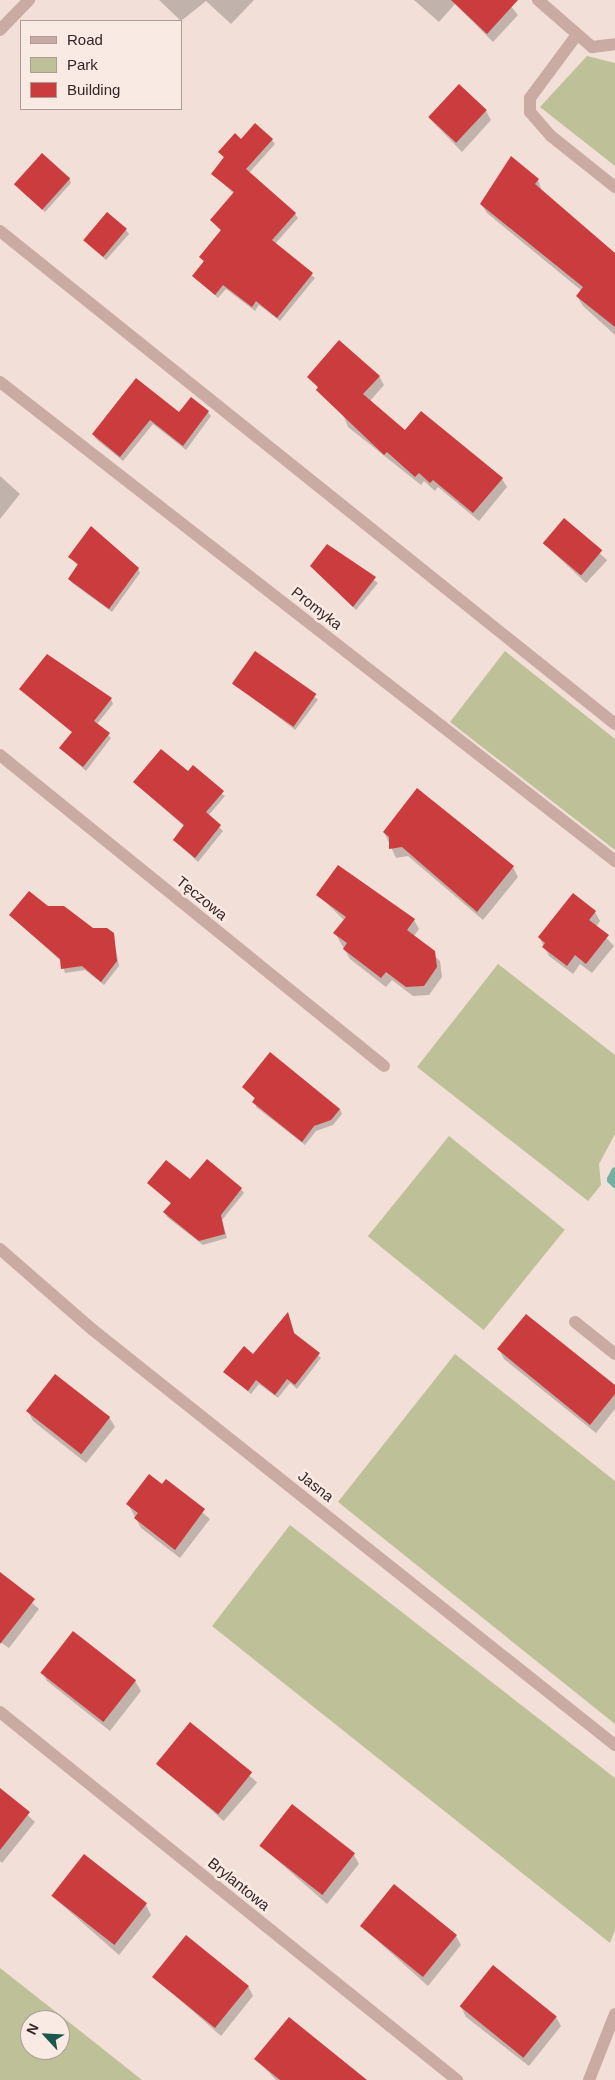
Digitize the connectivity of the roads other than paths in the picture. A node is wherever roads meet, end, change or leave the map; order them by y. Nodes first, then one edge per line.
1 (29, 0) edge
2 (538, 0) edge
3 (0, 30) edge
4 (576, 36) junction
5 (615, 44) edge
6 (615, 186) edge
7 (0, 231) edge
8 (0, 382) edge
9 (615, 724) edge
10 (0, 755) edge
11 (615, 861) edge
12 (384, 1066) dead end
13 (0, 1249) edge
14 (575, 1322) dead end
15 (615, 1354) edge
16 (0, 1712) edge
17 (615, 1745) edge
18 (615, 2014) edge
19 (457, 2080) edge
20 (589, 2080) edge

1 - 3 street
2 - 4 street
4 - 5 street
4 - 6 street
7 - 9 street
8 - 11 street, Promyka
10 - 12 street, Tęczowa
13 - 17 street, Jasna
14 - 15 street
16 - 19 street, Brylantowa
18 - 20 street

